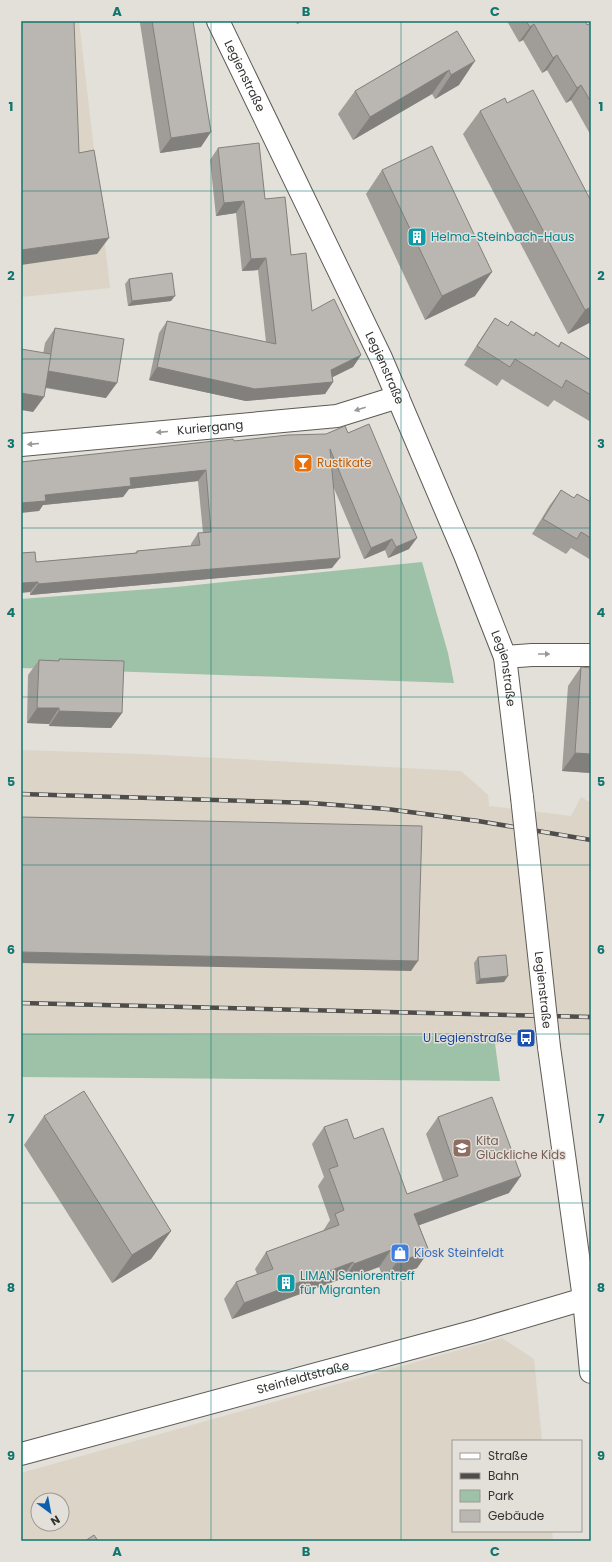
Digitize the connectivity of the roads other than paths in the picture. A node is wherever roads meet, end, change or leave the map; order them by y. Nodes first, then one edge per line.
1 (218, 21) edge
2 (398, 397) junction
3 (21, 445) edge
4 (591, 655) edge
5 (505, 657) junction
6 (584, 1299) junction
7 (591, 1372) edge
8 (21, 1454) edge

1 - 2 street, Legienstraße
2 -> 3 street, Kuriergang
2 - 5 street, Legienstraße
5 -> 4 street
5 - 6 street, Legienstraße, bridge
6 - 7 street, Legienstraße
6 - 8 street, Steinfeldtstraße

